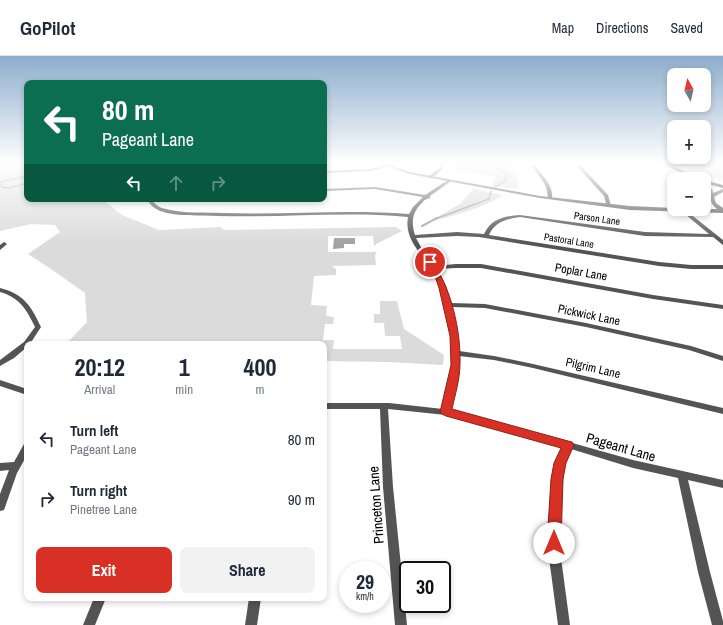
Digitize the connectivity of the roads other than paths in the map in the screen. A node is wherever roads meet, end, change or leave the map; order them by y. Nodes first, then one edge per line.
1 (390, 191) edge
2 (436, 191) edge
3 (508, 191) edge
4 (550, 191) edge
5 (601, 191) edge
6 (721, 191) edge
7 (712, 196) joint
8 (428, 197) junction
9 (550, 198) junction
10 (152, 202) edge
11 (610, 206) junction
12 (667, 210) edge
13 (711, 211) edge
14 (723, 211) edge
15 (411, 216) junction
16 (689, 216) edge
17 (486, 236) junction
18 (714, 236) junction
19 (412, 237) junction
20 (723, 243) edge
21 (723, 267) edge
22 (434, 268) junction
23 (0, 290) edge
24 (448, 305) junction
25 (723, 307) edge
26 (29, 341) edge
27 (24, 345) edge
28 (456, 353) junction
29 (723, 359) edge
30 (0, 364) edge
31 (0, 383) edge
32 (24, 391) edge
33 (327, 406) edge
34 (384, 406) junction
35 (723, 411) edge
36 (446, 412) junction
37 (568, 445) junction
38 (24, 452) edge
39 (17, 465) junction
40 (0, 467) edge
41 (682, 476) junction
42 (723, 484) edge
43 (0, 507) edge
44 (99, 601) edge
45 (255, 601) edge
46 (88, 625) edge
47 (251, 625) edge
48 (401, 625) edge
49 (564, 625) edge
50 (718, 625) edge

1 - 8 street
2 - 8 street
3 - 9 street
4 - 9 street
5 - 11 street
6 - 7 street
7 - 14 street
8 - 15 street
9 - 11 street
10 - 15 street
11 - 12 street
13 - 14 street
15 - 19 street
16 - 18 street
17 - 18 street, Parson Lane
17 - 19 street, Pastoral Lane
17 - 21 street, Pastoral Lane
18 - 20 street
19 - 22 street
22 - 24 street
22 - 25 street, Poplar Lane
23 - 26 street
24 - 28 street
24 - 29 street, Pickwick Lane
27 - 30 street
28 - 35 street, Pilgrim Lane
28 - 36 street
31 - 32 street
33 - 34 street, Pageant Lane
34 - 36 street, Pageant Lane
34 - 48 street, Princeton Lane
36 - 37 street, Pageant Lane
37 - 41 street, Pageant Lane
37 - 49 street
38 - 39 street
39 - 40 street
39 - 43 street
41 - 42 street, Pageant Lane
41 - 50 street
44 - 46 street
45 - 47 street

